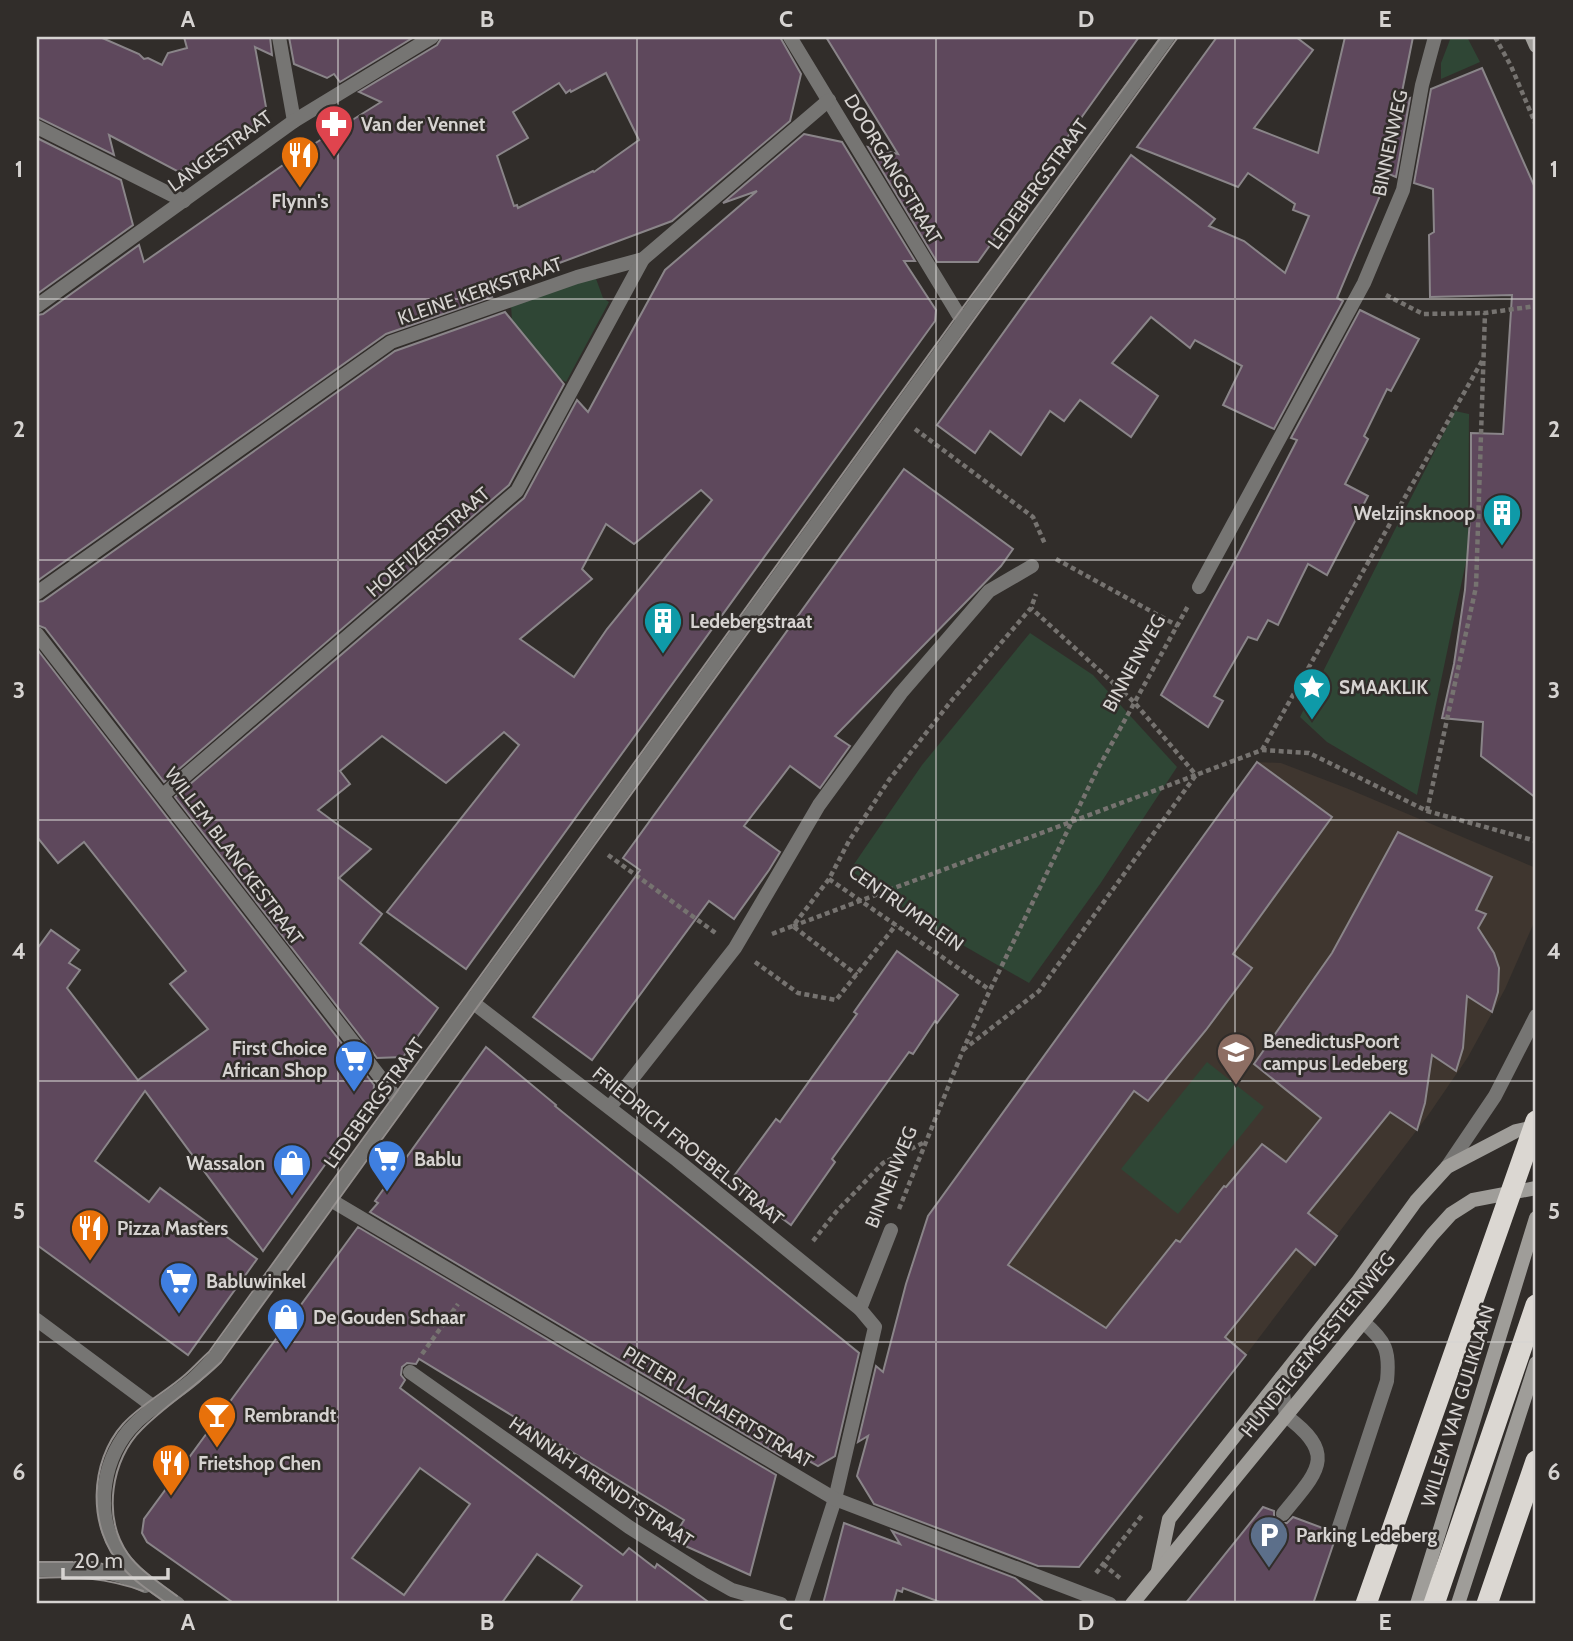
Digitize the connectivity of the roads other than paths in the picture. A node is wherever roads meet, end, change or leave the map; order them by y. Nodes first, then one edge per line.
1 (279, 37) edge
2 (432, 37) edge
3 (790, 37) edge
4 (1168, 37) edge
5 (1434, 37) edge
6 (1532, 37) edge
7 (1536, 46) edge
8 (829, 100) junction
9 (294, 121) junction
10 (37, 127) edge
11 (184, 201) junction
12 (643, 259) junction
13 (37, 306) edge
14 (964, 319) junction
15 (1032, 566) dead end
16 (1199, 587) road end
17 (37, 593) edge
18 (37, 634) edge
19 (163, 795) junction
20 (471, 1001) junction
21 (1536, 1016) edge
22 (401, 1100) junction
23 (610, 1107) junction
24 (1536, 1121) edge
25 (1536, 1127) edge
26 (1447, 1167) junction
27 (1536, 1188) edge
28 (329, 1199) junction
29 (1536, 1219) edge
30 (891, 1230) road end
31 (1536, 1305) edge
32 (860, 1309) junction
33 (37, 1320) edge
34 (1363, 1322) junction
35 (1536, 1363) edge
36 (410, 1372) road end
37 (1281, 1378) junction
38 (154, 1407) junction
39 (1286, 1416) junction
40 (1536, 1461) edge
41 (835, 1499) junction
42 (1283, 1514) dead end
43 (1337, 1533) dead end
44 (37, 1570) edge
45 (1158, 1571) junction
46 (176, 1603) edge
47 (781, 1604) edge
48 (801, 1604) edge
49 (1110, 1604) edge
50 (1132, 1604) edge
51 (1366, 1604) edge
52 (1417, 1604) edge
53 (1434, 1604) edge
54 (1458, 1604) edge
55 (1487, 1604) edge

1 - 9 street
2 - 9 street, LANGESTRAAT
3 - 8 street, DOORGANGSTRAAT
4 - 14 street, LEDEBERGSTRAAT
5 - 16 street, BINNENWEG
6 - 7 main road
8 - 12 street, KLEINE KERKSTRAAT
8 - 14 street, DOORGANGSTRAAT
9 - 11 street, LANGESTRAAT
10 - 11 street
11 - 13 street, LANGESTRAAT
12 - 17 street, KLEINE KERKSTRAAT
12 - 19 street, HOEFIJZERSTRAAT
14 - 20 street, LEDEBERGSTRAAT
15 - 23 street
18 - 19 street, WILLEM BLANCKESTRAAT
19 - 22 street, WILLEM BLANCKESTRAAT
20 - 22 street, LEDEBERGSTRAAT
20 - 23 street, FRIEDRICH FROEBELSTRAAT
21 - 26 street, HUNDELGEMSESTEENWEG
22 - 28 street, LEDEBERGSTRAAT
23 - 32 street, FRIEDRICH FROEBELSTRAAT
24 - 51 highway, bridge
25 - 26 main road, HUNDELGEMSESTEENWEG
26 - 37 main road, HUNDELGEMSESTEENWEG
27 - 34 main road, HUNDELGEMSESTEENWEG
28 - 38 street, LEDEBERGSTRAAT
28 - 41 street, PIETER LACHAERTSTRAAT
29 - 52 main road, WILLEM VAN GULIKLAAN
30 - 32 street, BINNENWEG
31 - 53 highway
32 - 41 street, FRIEDRICH FROEBELSTRAAT
33 - 38 street
34 - 39 main road, HUNDELGEMSESTEENWEG
34 - 43 street
35 - 54 main road
36 - 47 street, HANNAH ARENDTSTRAAT
37 - 39 street
37 - 45 main road, HUNDELGEMSESTEENWEG
38 - 46 street, LEDEBERGSTRAAT
39 - 42 street
39 - 45 main road, HUNDELGEMSESTEENWEG
40 - 55 highway
41 - 48 street
41 - 49 street, PIETER LACHAERTSTRAAT
44 - 46 street
45 - 50 main road, HUNDELGEMSESTEENWEG

